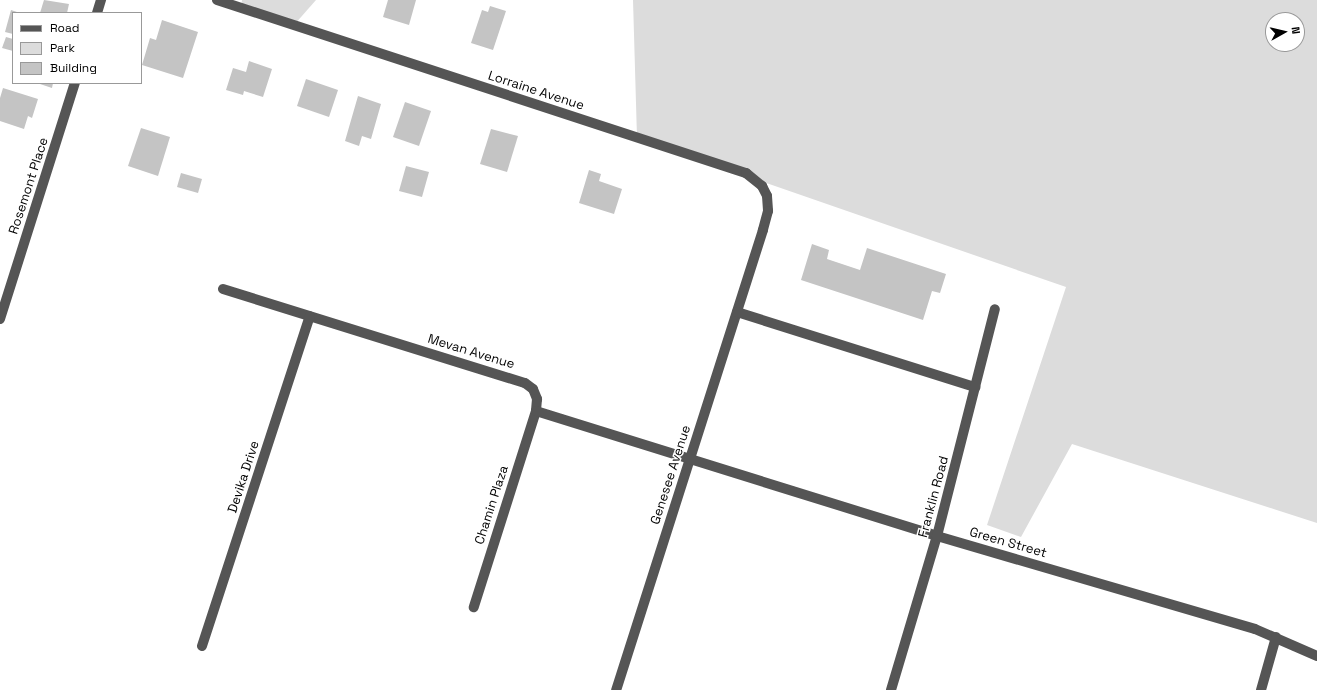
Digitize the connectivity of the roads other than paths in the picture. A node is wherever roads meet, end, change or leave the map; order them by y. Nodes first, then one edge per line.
1 (101, 0) edge
2 (217, 0) edge
3 (97, 12) edge
4 (75, 84) edge
5 (751, 268) joint
6 (223, 289) dead end
7 (995, 309) dead end
8 (737, 312) junction
9 (310, 316) junction
10 (0, 319) edge
11 (975, 387) junction
12 (536, 411) junction
13 (690, 459) junction
14 (937, 536) junction
15 (474, 607) dead end
16 (1276, 637) junction
17 (202, 646) dead end
18 (1317, 656) edge
19 (616, 690) edge
20 (891, 690) edge
21 (1260, 690) edge

1 - 3 street
2 - 5 street, Lorraine Avenue
4 - 10 street, Rosemont Place
5 - 8 street, Genesee Avenue
6 - 9 street, Mevan Avenue
7 - 11 street, Franklin Road
8 - 11 street
8 - 13 street, Genesee Avenue
9 - 12 street, Mevan Avenue
9 - 17 street, Devika Drive
11 - 14 street, Franklin Road
12 - 13 street
12 - 15 street, Chamin Plaza
13 - 14 street, Green Street
13 - 19 street, Genesee Avenue
14 - 16 street, Green Street
14 - 20 street, Franklin Road
16 - 18 street, Green Street
16 - 21 street

